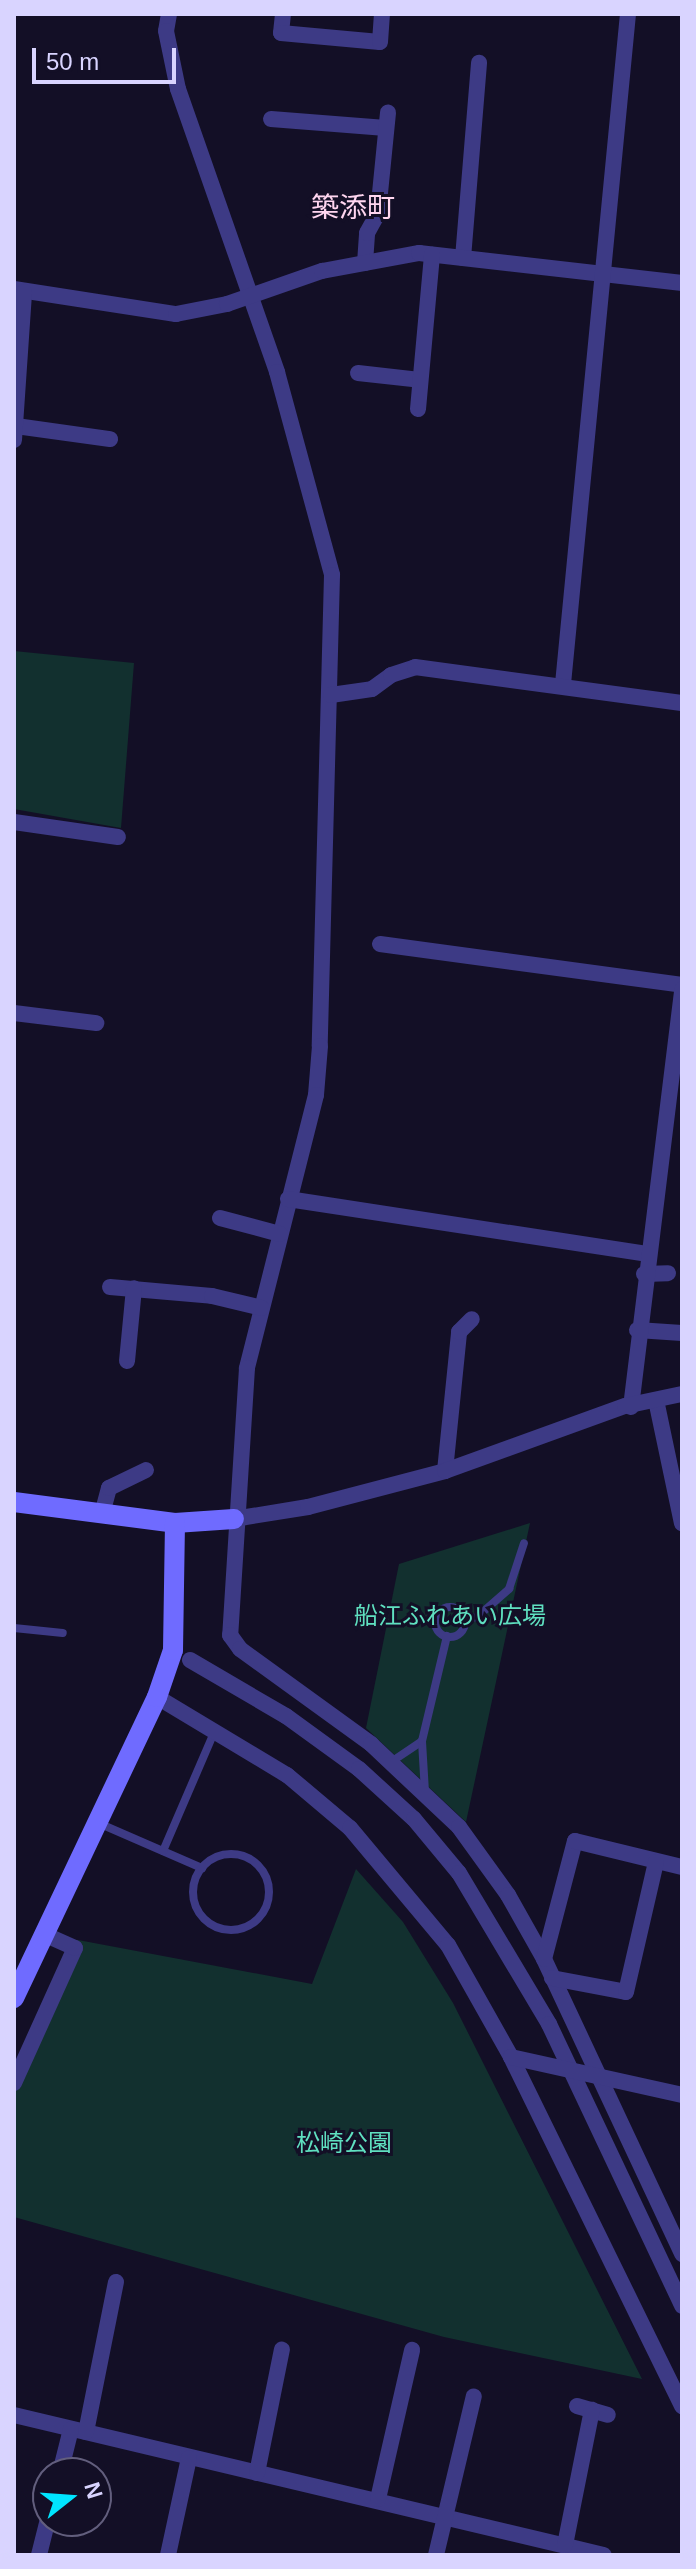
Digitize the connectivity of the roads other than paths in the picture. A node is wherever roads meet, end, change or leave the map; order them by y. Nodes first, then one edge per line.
1 (169, 14) edge
2 (283, 14) edge
3 (382, 14) edge
4 (628, 14) edge
5 (479, 63) dead end
6 (271, 119) dead end
7 (432, 255) junction
8 (463, 258) junction
9 (365, 263) junction
10 (604, 276) junction
11 (682, 283) edge
12 (19, 290) edge
13 (249, 296) junction
14 (358, 373) dead end
15 (420, 380) junction
16 (418, 409) dead end
17 (15, 433) edge
18 (110, 439) dead end
19 (563, 684) junction
20 (331, 695) junction
21 (682, 703) edge
22 (14, 822) edge
23 (118, 837) dead end
24 (380, 944) dead end
25 (682, 987) edge
26 (14, 1013) edge
27 (96, 1023) dead end
28 (288, 1199) junction
29 (220, 1218) dead end
30 (280, 1234) junction
31 (647, 1254) junction
32 (668, 1273) dead end
33 (644, 1274) junction
34 (110, 1287) dead end
35 (134, 1288) junction
36 (262, 1308) junction
37 (472, 1319) dead end
38 (637, 1330) junction
39 (682, 1333) edge
40 (127, 1361) dead end
41 (682, 1394) edge
42 (656, 1400) junction
43 (631, 1407) junction
44 (146, 1470) dead end
45 (445, 1471) junction
46 (14, 1502) edge
47 (102, 1514) junction
48 (234, 1519) junction
49 (175, 1523) junction
50 (682, 1523) edge
51 (524, 1543) dead end
52 (465, 1619) junction
53 (14, 1628) edge
54 (63, 1633) dead end
55 (447, 1636) junction
56 (190, 1660) dead end
57 (157, 1697) junction
58 (215, 1729) junction
59 (422, 1741) junction
60 (391, 1762) junction
61 (425, 1793) junction
62 (96, 1822) junction
63 (163, 1851) junction
64 (656, 1862) junction
65 (682, 1867) edge
66 (202, 1868) junction
67 (43, 1934) junction
68 (544, 1959) junction
69 (552, 1978) junction
70 (14, 1998) edge
71 (511, 2057) junction
72 (569, 2069) junction
73 (601, 2076) junction
74 (14, 2083) edge
75 (682, 2095) edge
76 (682, 2254) edge
77 (116, 2282) dead end
78 (682, 2306) edge
79 (282, 2349) dead end
80 (412, 2350) dead end
81 (474, 2396) dead end
82 (682, 2406) edge
83 (592, 2410) dead end
84 (14, 2415) edge
85 (78, 2430) junction
86 (67, 2457) edge
87 (189, 2458) junction
88 (257, 2473) junction
89 (378, 2499) junction
90 (446, 2515) junction
91 (565, 2545) junction
92 (543, 2548) edge
93 (168, 2555) edge
94 (436, 2555) edge
95 (604, 2555) edge

1 - 13 street
2 - 3 street
4 - 10 street
5 - 8 street
6 - 9 street
7 - 8 street
7 - 9 street
7 - 15 street
8 - 10 street
9 - 13 street
10 - 11 street
10 - 19 street
12 - 13 street
12 - 17 street
13 - 20 street
14 - 15 street
15 - 16 street
17 - 18 street
19 - 20 street
19 - 21 street
20 - 28 street
22 - 23 street
24 - 25 street
25 - 31 street
26 - 27 street
28 - 30 street
28 - 31 street
29 - 30 street
30 - 36 street
31 - 33 street
32 - 33 street
33 - 38 street
34 - 35 street
35 - 36 street
35 - 40 street
36 - 48 street
37 - 45 street
38 - 39 street
38 - 43 street
41 - 42 street
42 - 43 street
42 - 50 street
43 - 45 street
44 - 47 street
45 - 48 street
46 - 47 street
47 - 49 street
48 - 49 street
48 - 60 street
49 - 57 street
51 - 52 lane
52 - 55 lane
52 - 55 lane
53 - 54 lane
55 - 59 lane
56 - 72 street
57 - 58 street
57 - 62 street
58 - 63 lane
58 - 71 street
59 - 60 lane
59 - 61 lane
60 - 61 street
61 - 68 street
62 - 63 lane
62 - 67 street
63 - 66 lane
64 - 65 street
64 - 68 street
64 - 69 street
66 - 66 lane
67 - 70 street
67 - 74 street
68 - 69 street
69 - 73 street
71 - 72 street
71 - 82 street
72 - 73 street
72 - 78 street
73 - 75 street
73 - 76 street
77 - 85 street
79 - 88 street
80 - 89 street
81 - 90 street
83 - 91 street
84 - 85 street
85 - 86 street
85 - 87 street
87 - 88 street
87 - 93 street
88 - 89 street
89 - 90 street
90 - 92 street
90 - 94 street
91 - 92 street
91 - 95 street

